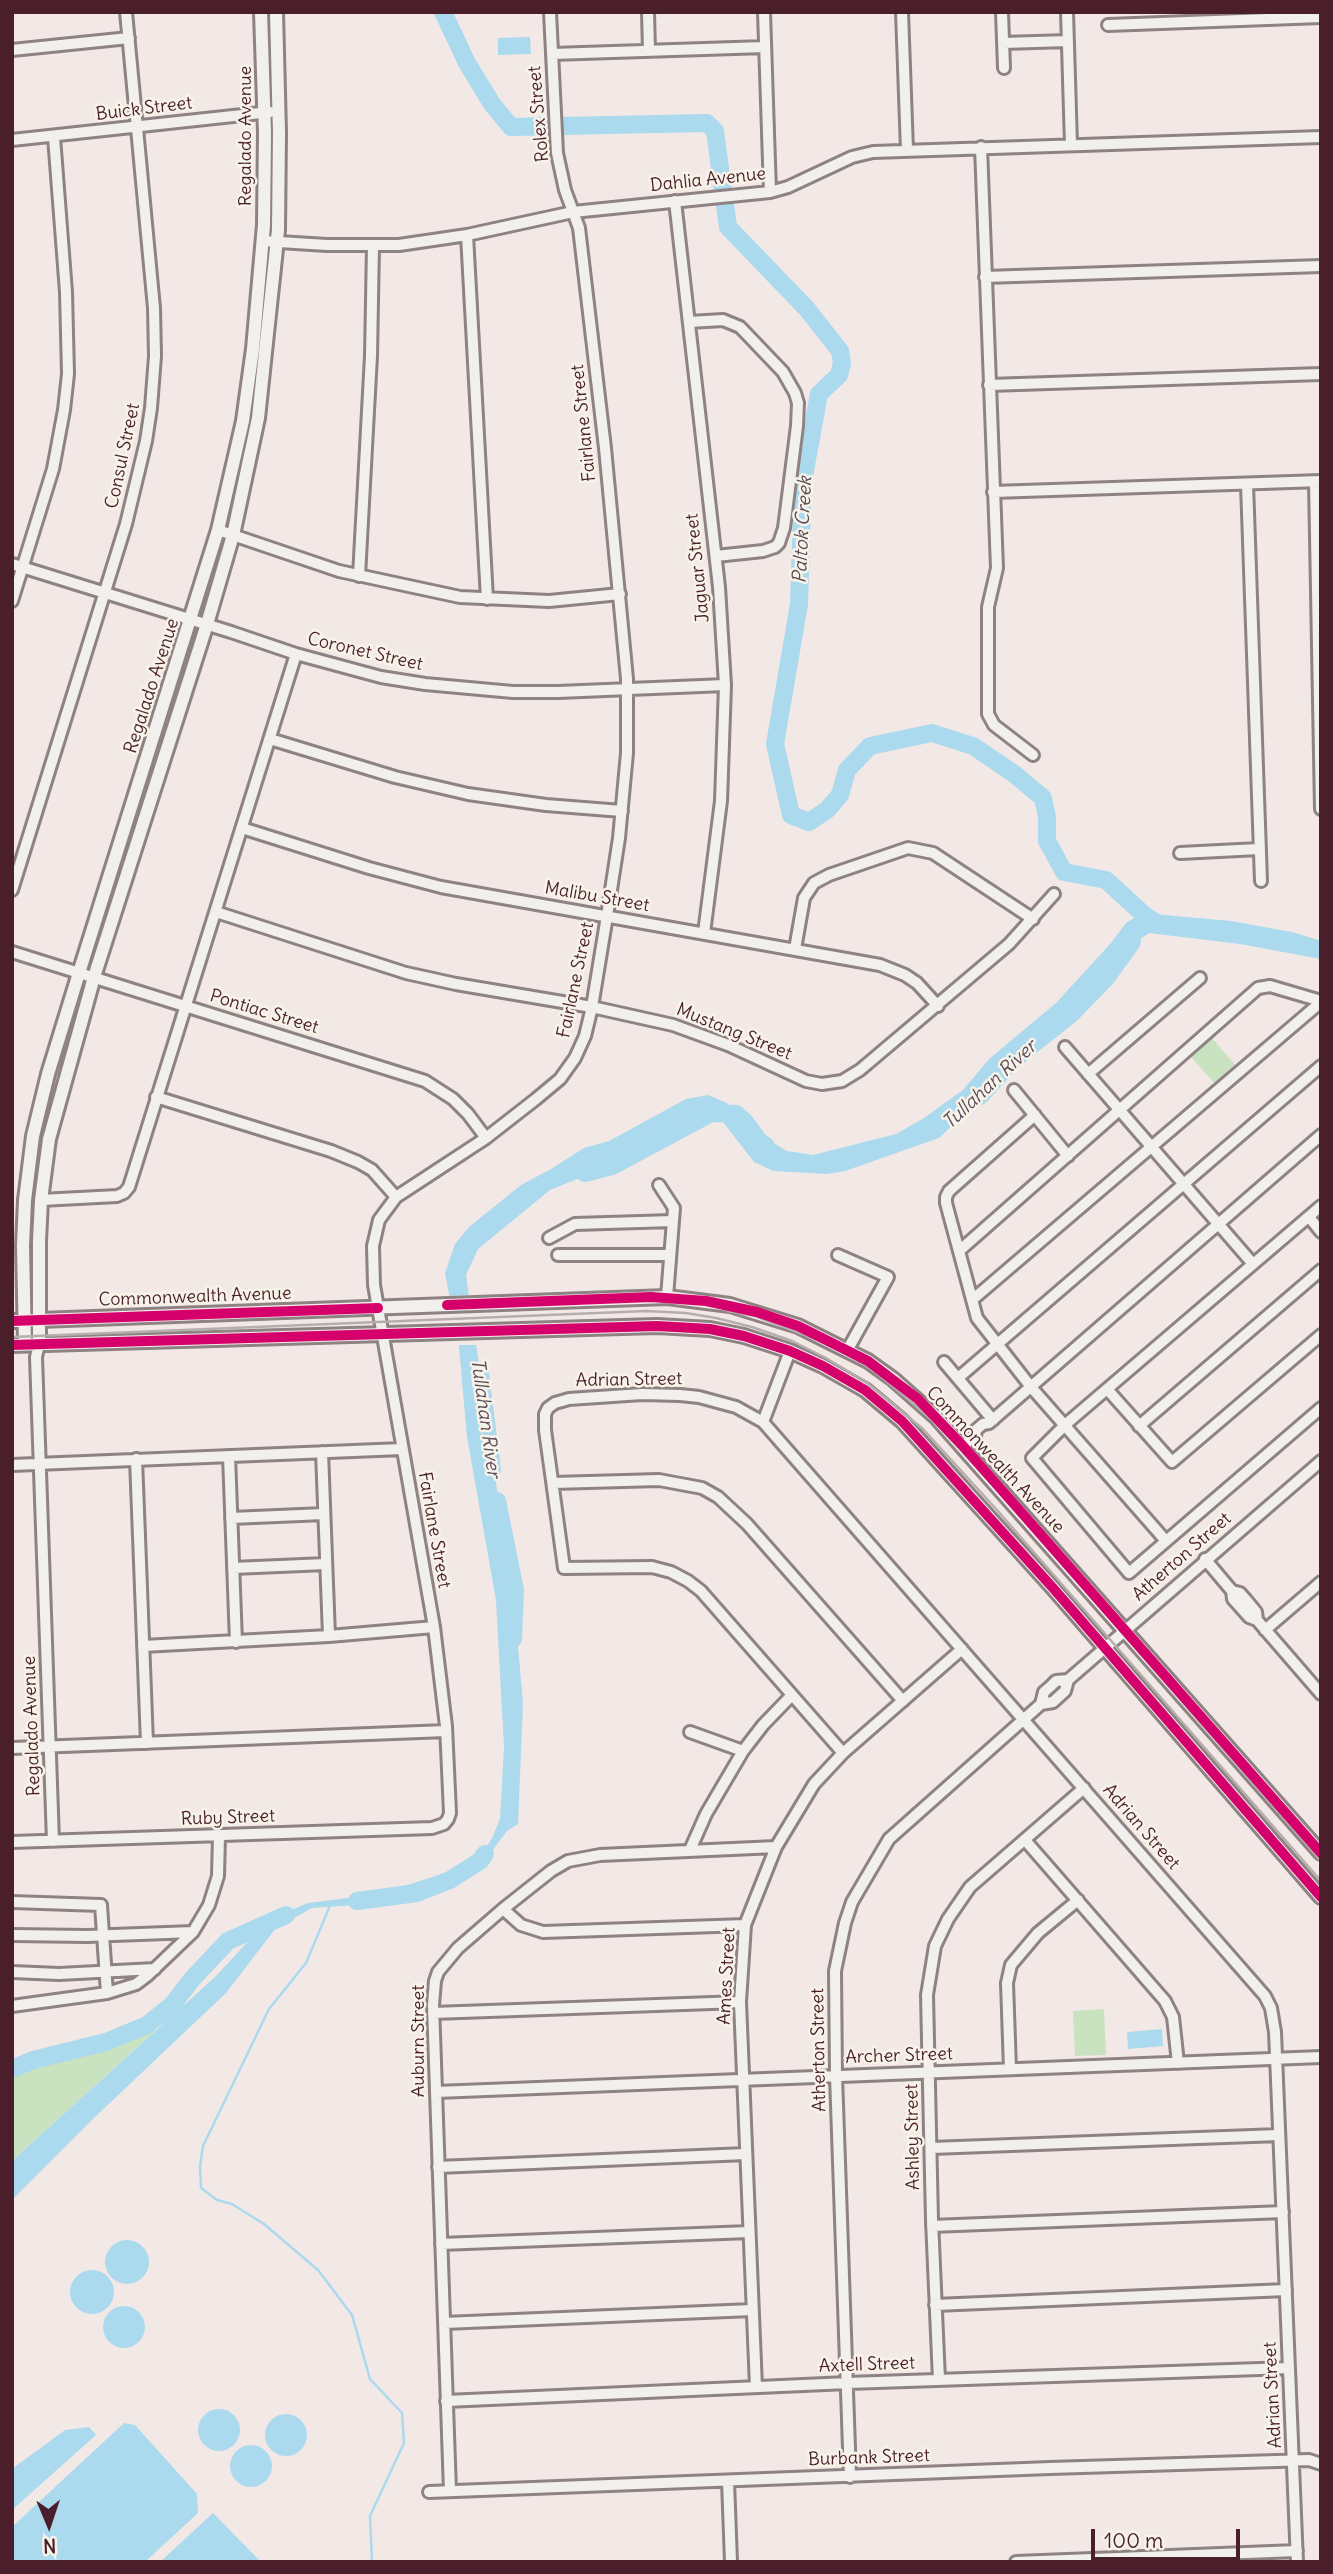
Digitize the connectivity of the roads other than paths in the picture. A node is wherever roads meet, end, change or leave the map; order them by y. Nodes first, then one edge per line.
1 (126, 12) edge
2 (261, 12) edge
3 (276, 12) edge
4 (550, 12) edge
5 (648, 12) edge
6 (764, 12) edge
7 (902, 12) edge
8 (1002, 12) edge
9 (1067, 12) edge
10 (1212, 17) edge
11 (1321, 17) edge
12 (1108, 25) dead end
13 (129, 38) junction
14 (1068, 41) junction
15 (1003, 43) junction
16 (765, 47) junction
17 (12, 50) edge
18 (649, 51) junction
19 (552, 54) junction
20 (1003, 68) dead end
21 (279, 112) junction
22 (265, 113) junction
23 (137, 128) junction
24 (54, 136) junction
25 (1321, 137) edge
26 (12, 140) edge
27 (1071, 145) junction
28 (981, 147) junction
29 (906, 150) junction
30 (770, 191) junction
31 (676, 201) junction
32 (573, 212) junction
33 (467, 234) junction
34 (263, 241) junction
35 (278, 242) junction
36 (373, 246) junction
37 (1321, 265) edge
38 (985, 276) junction
39 (689, 322) junction
40 (1321, 374) edge
41 (989, 385) junction
42 (1318, 482) edge
43 (1247, 484) junction
44 (993, 492) junction
45 (218, 530) junction
46 (233, 535) junction
47 (716, 556) junction
48 (18, 565) edge
49 (359, 576) junction
50 (104, 592) junction
51 (620, 594) junction
52 (487, 599) junction
53 (12, 601) edge
54 (191, 619) junction
55 (207, 624) junction
56 (296, 654) junction
57 (724, 685) junction
58 (627, 691) junction
59 (270, 739) junction
60 (1033, 755) dead end
61 (1321, 809) edge
62 (622, 811) junction
63 (242, 828) junction
64 (1259, 849) junction
65 (1180, 853) dead end
66 (1261, 881) dead end
67 (12, 890) edge
68 (1054, 894) dead end
69 (216, 912) junction
70 (607, 916) junction
71 (1033, 919) junction
72 (704, 933) junction
73 (795, 949) junction
74 (12, 952) edge
75 (79, 973) junction
76 (94, 977) junction
77 (1200, 978) dead end
78 (1321, 1001) edge
79 (185, 1006) junction
80 (938, 1006) junction
81 (592, 1007) junction
82 (1065, 1047) dead end
83 (1321, 1066) edge
84 (1088, 1074) junction
85 (1014, 1090) dead end
86 (156, 1097) junction
87 (1119, 1111) junction
88 (1035, 1115) junction
89 (1321, 1135) edge
90 (486, 1138) junction
91 (1151, 1147) junction
92 (1068, 1156) junction
93 (1183, 1184) junction
94 (659, 1185) dead end
95 (396, 1197) junction
96 (41, 1200) junction
97 (19, 1201) edge
98 (1321, 1206) edge
99 (1309, 1217) junction
100 (673, 1221) junction
101 (1217, 1224) junction
102 (1321, 1232) edge
103 (549, 1238) dead end
104 (959, 1251) junction
105 (558, 1255) dead end
106 (670, 1255) junction
107 (838, 1255) dead end
108 (1253, 1264) junction
109 (1321, 1269) edge
110 (667, 1297) junction
111 (972, 1300) junction
112 (378, 1308) junction
113 (38, 1320) junction
114 (18, 1321) edge
115 (383, 1332) junction
116 (1321, 1335) edge
117 (997, 1345) junction
118 (28, 1348) edge
119 (848, 1349) junction
120 (790, 1351) junction
121 (944, 1362) dead end
122 (958, 1378) junction
123 (1031, 1387) junction
124 (1107, 1389) junction
125 (1321, 1408) edge
126 (991, 1422) junction
127 (763, 1423) junction
128 (1066, 1424) junction
129 (1139, 1426) junction
130 (963, 1446) junction
131 (402, 1449) junction
132 (322, 1452) junction
133 (229, 1455) junction
134 (136, 1459) junction
135 (1321, 1461) edge
136 (40, 1463) junction
137 (12, 1465) edge
138 (553, 1483) junction
139 (324, 1514) junction
140 (231, 1518) junction
141 (1166, 1541) junction
142 (1205, 1559) junction
143 (326, 1564) junction
144 (233, 1568) junction
145 (1321, 1582) edge
146 (434, 1627) junction
147 (1125, 1630) junction
148 (1265, 1630) junction
149 (329, 1636) junction
150 (236, 1642) junction
151 (143, 1646) junction
152 (1105, 1647) junction
153 (962, 1649) junction
154 (1321, 1694) edge
155 (792, 1695) junction
156 (903, 1701) junction
157 (1023, 1719) junction
158 (446, 1731) junction
159 (690, 1732) dead end
160 (147, 1743) junction
161 (50, 1747) junction
162 (12, 1748) edge
163 (743, 1751) junction
164 (843, 1753) junction
165 (1084, 1788) junction
166 (444, 1824) joint
167 (219, 1836) junction
168 (1025, 1840) junction
169 (53, 1841) junction
170 (12, 1842) edge
171 (776, 1847) junction
172 (690, 1850) junction
173 (1321, 1853) edge
174 (1321, 1897) edge
175 (1078, 1900) junction
176 (12, 1902) edge
177 (503, 1909) junction
178 (745, 1925) junction
179 (193, 1932) junction
180 (12, 1935) edge
181 (103, 1935) junction
182 (155, 1969) junction
183 (12, 1972) edge
184 (105, 1972) junction
185 (107, 1993) junction
186 (740, 2002) junction
187 (12, 2006) edge
188 (433, 2013) junction
189 (1321, 2057) edge
190 (1276, 2059) junction
191 (1178, 2063) junction
192 (1010, 2069) junction
193 (929, 2073) junction
194 (836, 2076) junction
195 (743, 2080) junction
196 (436, 2092) junction
197 (1279, 2135) junction
198 (931, 2148) junction
199 (746, 2154) junction
200 (438, 2167) junction
201 (1283, 2212) junction
202 (932, 2226) junction
203 (749, 2232) junction
204 (441, 2244) junction
205 (1286, 2290) junction
206 (935, 2305) junction
207 (752, 2309) junction
208 (444, 2323) junction
209 (1289, 2368) junction
210 (939, 2380) junction
211 (848, 2383) junction
212 (756, 2387) junction
213 (446, 2401) junction
214 (1321, 2455) edge
215 (1309, 2460) junction
216 (1294, 2461) junction
217 (1321, 2464) edge
218 (850, 2477) junction
219 (728, 2481) junction
220 (450, 2491) junction
221 (429, 2492) dead end
222 (1297, 2556) edge
223 (730, 2562) edge
224 (1016, 2562) edge

1 - 13 street, Consul Street
2 - 22 main road, Regalado Avenue
3 - 21 main road, Regalado Avenue
4 - 19 street, Rolex Street
5 - 18 street
6 - 16 street
7 - 29 street
8 - 15 street
9 - 14 street
10 - 11 street
10 - 12 street
13 - 17 street
13 - 23 street, Consul Street
14 - 15 street
14 - 27 street
15 - 20 street
16 - 18 street
16 - 30 street
18 - 19 street
19 - 32 street, Rolex Street
21 - 22 street, Buick Street
21 - 35 main road, Regalado Avenue
22 - 23 street, Buick Street
22 - 34 main road, Regalado Avenue
23 - 24 street, Buick Street
23 - 50 street, Consul Street
24 - 26 street, Buick Street
24 - 48 street
25 - 27 street, Dahlia Avenue
27 - 28 street, Dahlia Avenue
28 - 29 street, Dahlia Avenue
28 - 38 street
29 - 30 street, Dahlia Avenue
30 - 31 street, Dahlia Avenue
31 - 32 street, Dahlia Avenue
31 - 39 street, Jaguar Street
32 - 33 street, Dahlia Avenue
32 - 51 street, Fairlane Street
33 - 36 street, Dahlia Avenue
33 - 52 street
34 - 35 street, Dahlia Avenue
34 - 45 main road, Regalado Avenue
35 - 36 street, Dahlia Avenue
35 - 46 main road, Regalado Avenue
36 - 49 street
37 - 38 street
38 - 41 street
39 - 47 street, Jaguar Street
39 - 47 street
40 - 41 street
41 - 44 street
42 - 43 street
42 - 61 street
43 - 44 street
43 - 64 street
44 - 60 street
45 - 46 street
45 - 54 main road, Regalado Avenue
46 - 49 street
46 - 55 main road, Regalado Avenue
47 - 57 street, Jaguar Street
48 - 50 street, Coronet Street
48 - 53 street
49 - 52 street
50 - 54 street, Coronet Street
50 - 67 street, Consul Street
51 - 52 street
51 - 58 street, Fairlane Street
54 - 55 street, Coronet Street
54 - 75 main road, Regalado Avenue
55 - 56 street, Coronet Street
55 - 76 main road, Regalado Avenue
56 - 58 street, Coronet Street
56 - 59 street
57 - 58 street, Coronet Street
57 - 72 street, Jaguar Street
58 - 62 street, Fairlane Street
59 - 62 street
59 - 63 street
62 - 70 street, Fairlane Street
63 - 69 street
63 - 70 street, Malibu Street
64 - 65 street
64 - 66 street
68 - 71 street, Mustang Street
69 - 79 street
69 - 81 street, Mustang Street
70 - 72 street, Malibu Street
70 - 81 street, Fairlane Street
71 - 73 street
71 - 80 street, Mustang Street
72 - 73 street, Malibu Street
73 - 80 street, Malibu Street
74 - 75 street, Pontiac Street
75 - 76 street, Pontiac Street
75 - 97 main road, Regalado Avenue
76 - 79 street, Pontiac Street
76 - 96 main road, Regalado Avenue
77 - 84 street
78 - 87 street
78 - 91 street
79 - 86 street
79 - 90 street, Pontiac Street
80 - 81 street, Mustang Street
81 - 90 street, Fairlane Street
82 - 84 street
83 - 93 street
84 - 87 street
85 - 88 street
86 - 95 street
86 - 96 street
87 - 91 street
87 - 92 street
88 - 92 street
88 - 104 street
89 - 101 street
90 - 95 street, Fairlane Street
91 - 93 street
91 - 111 street
92 - 104 street
93 - 101 street
93 - 117 street
94 - 100 street
95 - 112 street, Fairlane Street
96 - 113 main road, Regalado Avenue
97 - 114 main road, Regalado Avenue
98 - 99 street
99 - 102 street
99 - 108 street
100 - 103 street
100 - 106 street
101 - 108 street
101 - 123 street
104 - 111 street
105 - 106 street
106 - 110 street
107 - 119 street
108 - 124 street
109 - 129 street
110 - 112 main road, Commonwealth Avenue
110 - 119 main road, Commonwealth Avenue
111 - 117 street
112 - 113 main road, Commonwealth Avenue
112 - 115 street, Fairlane Street
113 - 114 main road, Commonwealth Avenue
113 - 118 main road, Regalado Avenue
114 - 118 main road, Regalado Avenue
115 - 118 main road
115 - 120 main road
115 - 131 street, Fairlane Street
116 - 129 street
117 - 122 street
117 - 123 street
118 - 136 street, Regalado Avenue
119 - 130 main road, Commonwealth Avenue
120 - 127 street
120 - 152 main road
121 - 122 street
122 - 126 street
123 - 126 street
123 - 128 street
124 - 128 street
124 - 129 street
125 - 141 street
126 - 130 street
127 - 138 street, Adrian Street
127 - 153 street, Adrian Street
128 - 141 street
128 - 141 street
130 - 147 main road, Commonwealth Avenue
131 - 132 street
131 - 146 street, Fairlane Street
132 - 133 street
132 - 139 street
133 - 134 street
133 - 140 street
134 - 136 street
134 - 151 street
135 - 142 street, Atherton Street
136 - 137 street
136 - 161 street, Regalado Avenue
138 - 155 street
138 - 156 street
139 - 140 street
139 - 143 street
140 - 144 street
142 - 147 street, Atherton Street
142 - 148 street
143 - 144 street
143 - 149 street
144 - 150 street
145 - 148 street
146 - 149 street
146 - 158 street, Fairlane Street
147 - 152 street, Atherton Street
147 - 173 main road, Commonwealth Avenue
148 - 154 street
149 - 150 street
150 - 151 street
151 - 160 street
152 - 157 street, Atherton Street
152 - 174 main road
153 - 156 street, Ames Street
153 - 157 street, Adrian Street
155 - 163 street
155 - 164 street
156 - 164 street, Ames Street
157 - 165 street, Adrian Street
157 - 194 street, Atherton Street
158 - 160 street
158 - 166 street, Fairlane Street
159 - 163 street
160 - 161 street
161 - 162 street
161 - 169 street, Regalado Avenue
163 - 172 street
164 - 171 street, Ames Street
165 - 168 street, Ashley Street
165 - 190 street, Adrian Street
166 - 167 street, Ruby Street
167 - 169 street, Ruby Street
167 - 179 street
168 - 175 street
168 - 193 street, Ashley Street
169 - 170 street, Ruby Street
171 - 172 street, Auburn Street
171 - 178 street, Ames Street
172 - 177 street, Auburn Street
175 - 191 street
175 - 192 street
176 - 181 street
177 - 178 street
177 - 188 street, Auburn Street
178 - 186 street, Ames Street
179 - 181 street
179 - 182 street
180 - 181 street
181 - 184 street
182 - 184 street
182 - 185 street
183 - 184 street
184 - 185 street
185 - 187 street
186 - 188 street
186 - 195 street, Ames Street
188 - 196 street, Auburn Street
189 - 190 street, Archer Street
190 - 191 street, Archer Street
190 - 197 street, Adrian Street
191 - 192 street, Archer Street
192 - 193 street, Archer Street
193 - 194 street, Archer Street
193 - 198 street, Ashley Street
194 - 195 street, Archer Street
194 - 211 street, Atherton Street
195 - 196 street, Archer Street
195 - 199 street, Ames Street
196 - 200 street, Auburn Street
197 - 198 street
197 - 201 street, Adrian Street
198 - 202 street, Ashley Street
199 - 200 street
199 - 203 street, Ames Street
200 - 204 street, Auburn Street
201 - 202 street
201 - 205 street, Adrian Street
202 - 206 street, Ashley Street
203 - 204 street
203 - 207 street, Ames Street
204 - 208 street, Auburn Street
205 - 206 street
205 - 209 street, Adrian Street
206 - 210 street, Ashley Street
207 - 208 street
207 - 212 street, Ames Street
208 - 213 street, Auburn Street
209 - 210 street, Axtell Street
209 - 216 street, Adrian Street
210 - 211 street, Axtell Street
211 - 212 street, Axtell Street
211 - 218 street, Atherton Street
212 - 213 street, Axtell Street
213 - 220 street, Auburn Street
214 - 215 street, Burbank Street
215 - 216 street, Burbank Street
215 - 217 street, Burbank Street
216 - 218 street, Burbank Street
216 - 222 street, Adrian Street
218 - 219 street, Burbank Street
219 - 220 street, Burbank Street
219 - 223 street
220 - 221 street, Burbank Street
222 - 224 street

